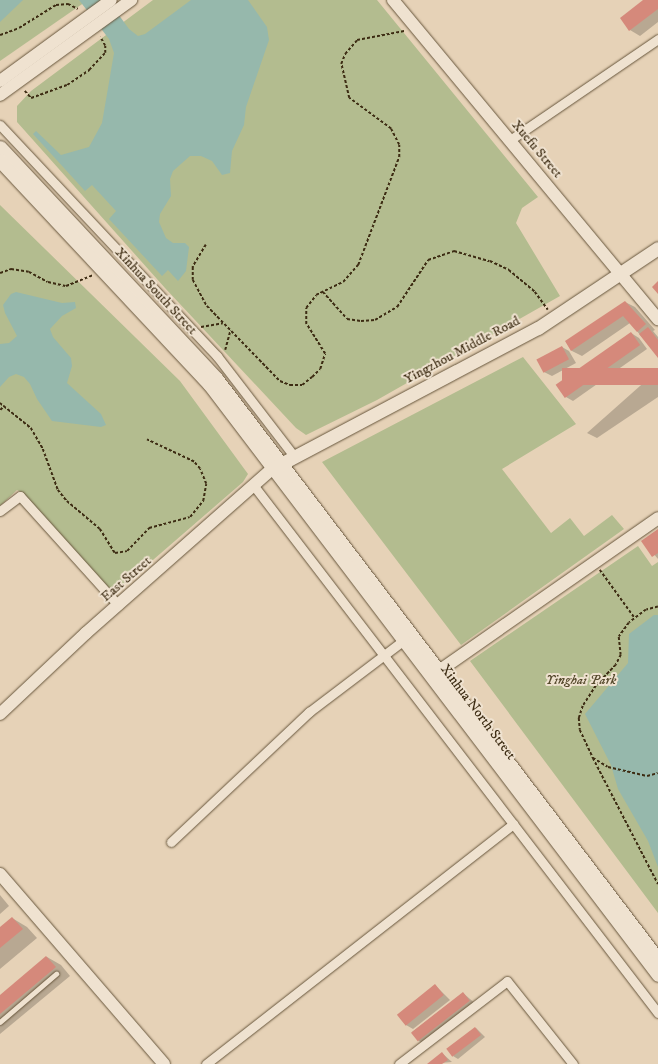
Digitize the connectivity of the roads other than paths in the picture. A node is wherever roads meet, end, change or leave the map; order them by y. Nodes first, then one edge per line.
1 (111, 0) edge
2 (131, 0) edge
3 (393, 0) edge
4 (658, 39) edge
5 (0, 81) edge
6 (0, 95) edge
7 (0, 125) edge
8 (510, 140) junction
9 (0, 147) edge
10 (0, 161) edge
11 (658, 248) edge
12 (621, 273) junction
13 (658, 319) edge
14 (294, 456) junction
15 (277, 466) junction
16 (254, 486) junction
17 (0, 511) edge
18 (658, 518) edge
19 (118, 605) junction
20 (404, 640) junction
21 (384, 655) junction
22 (439, 671) junction
23 (0, 714) edge
24 (513, 824) junction
25 (171, 842) dead end
26 (0, 874) edge
27 (658, 959) edge
28 (56, 974) dead end
29 (658, 975) edge
30 (658, 1013) edge
31 (0, 1022) edge
32 (164, 1064) edge
33 (206, 1064) edge
34 (399, 1064) edge
35 (572, 1064) edge

1 - 5 street
2 - 6 street
3 - 8 street, Xuefu Street
4 - 8 street
7 - 14 street
8 - 12 street, Xuefu Street
9 - 15 main road, Xinhua South Street
10 - 15 main road, Xinhua South Street
11 - 12 main road, Yingzhou Middle Road
12 - 13 street, Xuefu Street
12 - 14 main road, Yingzhou Middle Road
14 - 15 main road, Yingzhou Middle Road
15 - 16 street, East Street
15 - 20 main road, Xinhua North Street
15 - 22 main road, Xinhua North Street
16 - 19 street, East Street
16 - 21 street
17 - 19 street
18 - 22 street
19 - 23 street, East Street
20 - 21 street
20 - 29 main road, Xinhua North Street
21 - 24 street
21 - 25 street
22 - 27 main road, Xinhua North Street
24 - 30 street
24 - 33 street
26 - 32 street
28 - 31 lane
34 - 35 street

